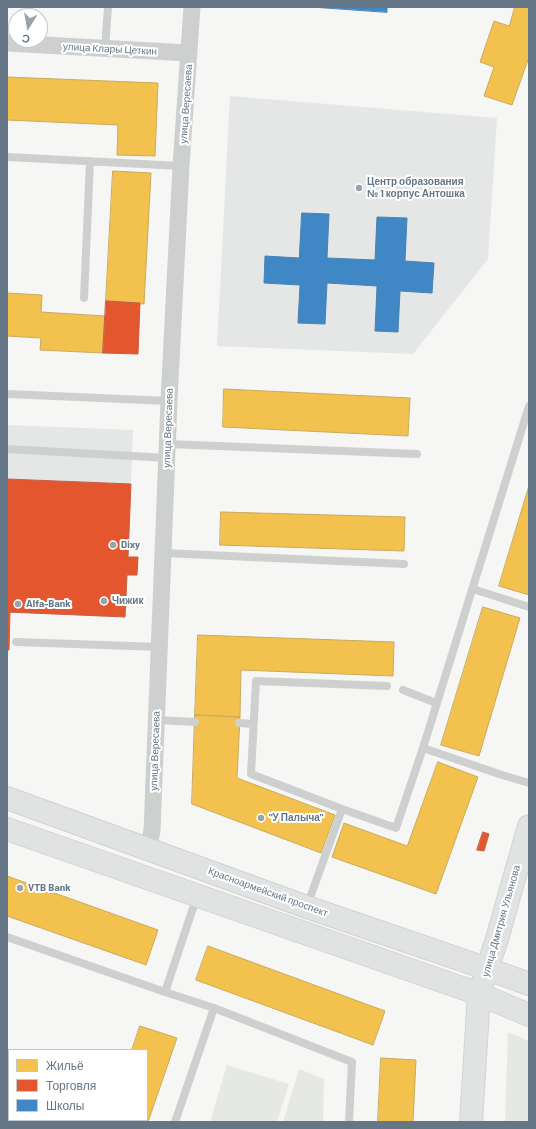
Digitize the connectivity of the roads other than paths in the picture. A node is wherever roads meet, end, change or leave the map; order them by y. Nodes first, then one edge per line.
1 (108, 7) edge
2 (192, 7) edge
3 (7, 43) edge
4 (105, 49) junction
5 (189, 53) junction
6 (7, 157) edge
7 (90, 162) junction
8 (182, 166) junction
9 (84, 298) dead end
10 (7, 394) edge
11 (170, 401) junction
12 (529, 406) edge
13 (7, 449) edge
14 (167, 451) junction
15 (418, 454) dead end
16 (163, 553) junction
17 (404, 564) dead end
18 (472, 589) junction
19 (529, 607) edge
20 (16, 642) dead end
21 (160, 647) junction
22 (387, 686) dead end
23 (403, 690) dead end
24 (436, 703) junction
25 (157, 720) junction
26 (195, 722) dead end
27 (239, 723) dead end
28 (253, 724) junction
29 (423, 748) junction
30 (529, 783) edge
31 (7, 798) edge
32 (342, 809) junction
33 (529, 826) edge
34 (7, 829) edge
35 (148, 848) junction
36 (198, 895) junction
37 (307, 907) junction
38 (7, 937) edge
39 (488, 969) junction
40 (529, 984) edge
41 (165, 992) junction
42 (479, 994) junction
43 (214, 1008) junction
44 (529, 1015) edge
45 (175, 1122) edge
46 (349, 1122) edge
47 (472, 1122) edge

1 - 4 lane
2 - 5 street, улица Вересаева
3 - 4 street, улица Клары Цеткин
4 - 5 street, улица Клары Цеткин
5 - 8 street, улица Вересаева
6 - 7 lane
7 - 8 lane
7 - 9 lane
8 - 11 street, улица Вересаева
10 - 11 lane
11 - 14 street, улица Вересаева
12 - 18 lane
13 - 14 lane
14 - 15 lane
14 - 16 street, улица Вересаева
16 - 17 lane
16 - 21 street, улица Вересаева
18 - 19 lane
18 - 24 lane
20 - 21 lane
21 - 25 street, улица Вересаева
22 - 28 lane
23 - 24 lane
24 - 29 lane
25 - 26 lane
25 - 35 street, улица Вересаева
27 - 28 lane
28 - 32 lane
29 - 30 lane
29 - 32 lane
31 - 35 main road, Красноармейский проспект
32 - 37 lane
33 - 39 main road, улица Дмитрия Ульянова
34 - 36 main road
35 - 37 main road, Красноармейский проспект
36 - 41 lane
36 - 42 main road
37 - 39 main road, Красноармейский проспект
38 - 41 lane
39 - 40 main road, Красноармейский проспект
39 - 42 main road, улица Дмитрия Ульянова
41 - 43 lane
42 - 44 main road
42 - 47 main road, улица Дмитрия Ульянова
43 - 45 lane
43 - 46 lane

